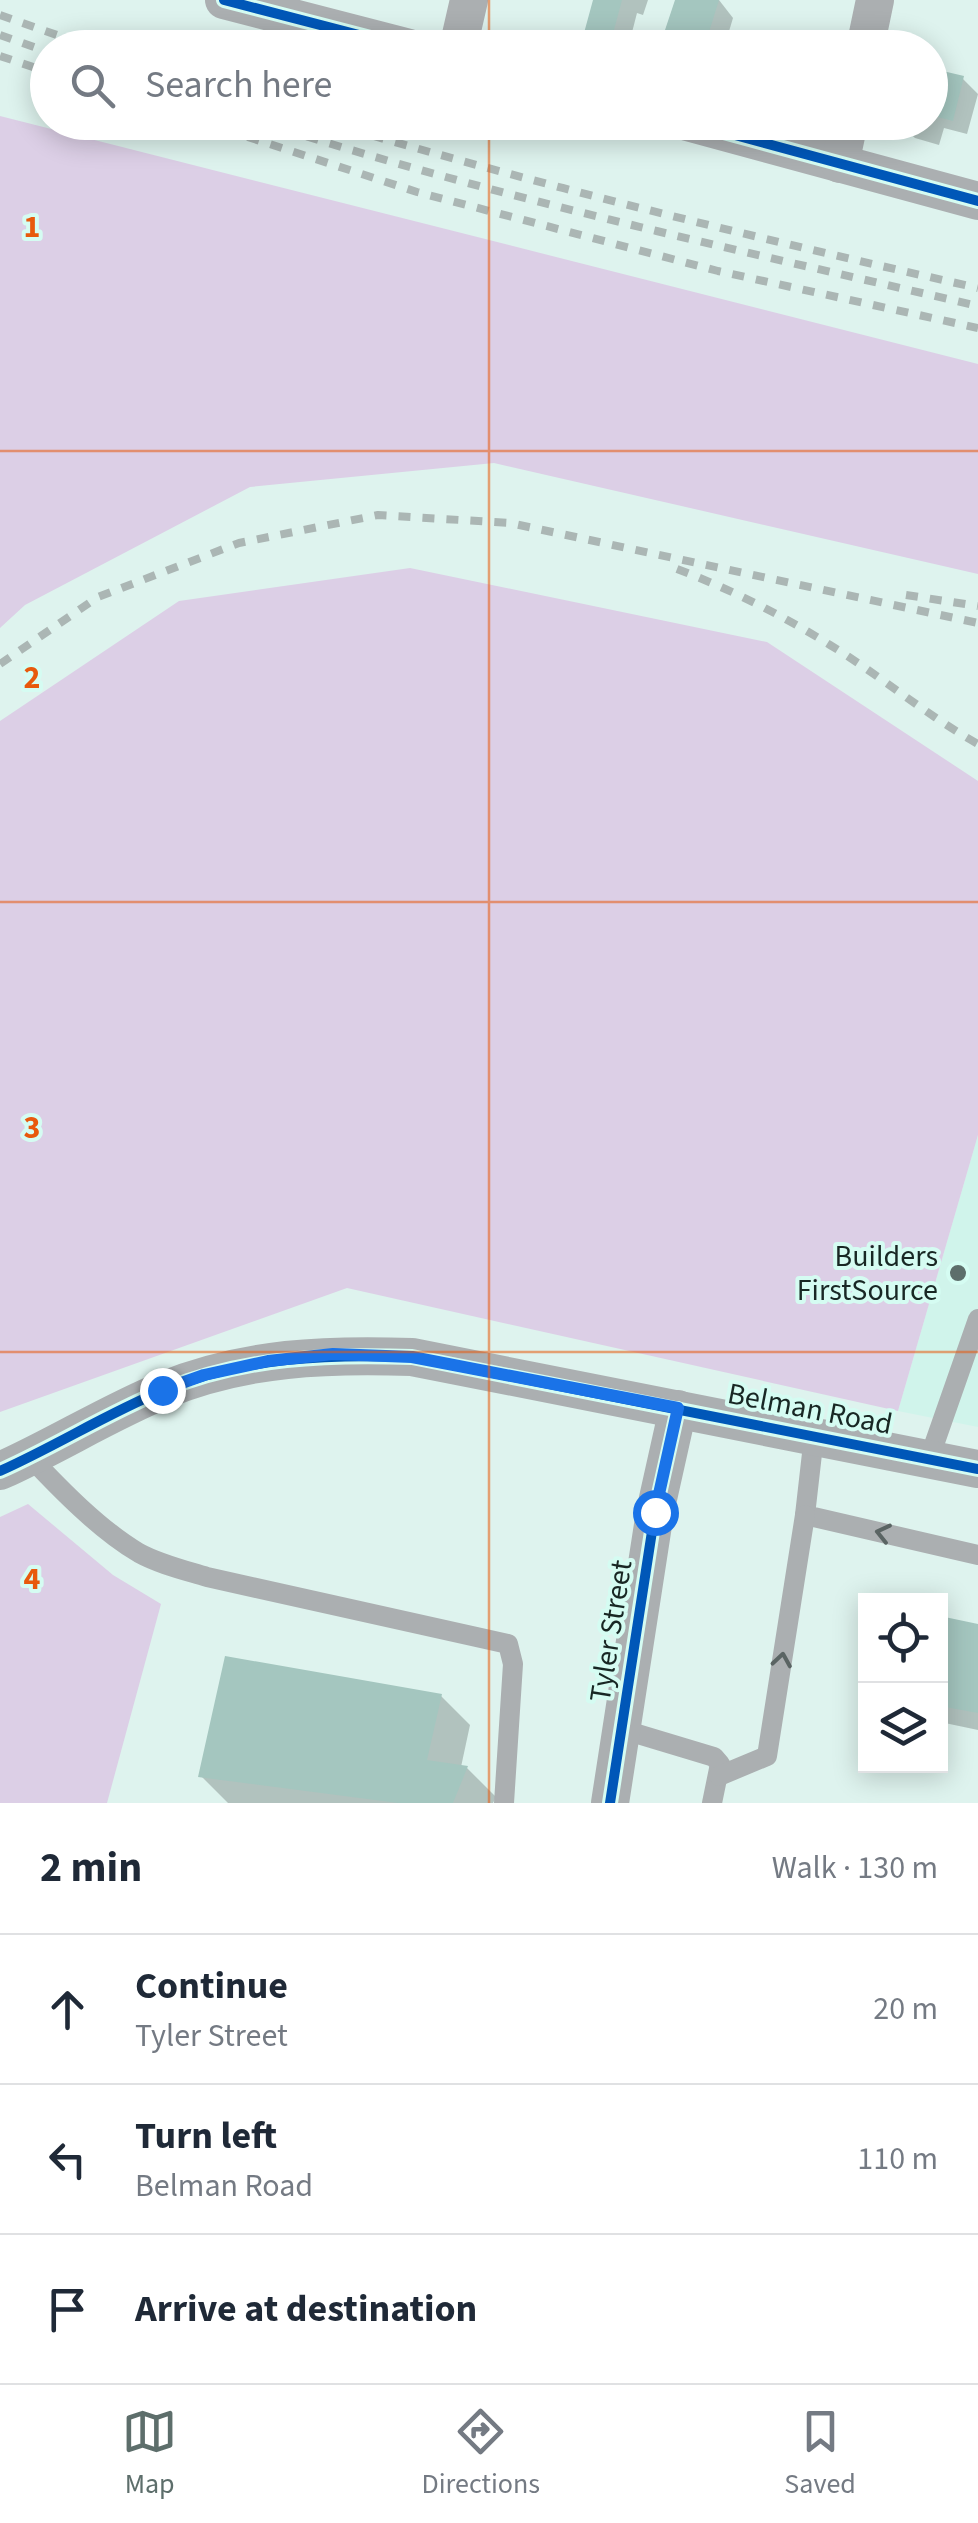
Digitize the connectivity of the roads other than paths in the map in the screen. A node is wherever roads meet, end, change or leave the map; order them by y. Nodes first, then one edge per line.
1 (224, 0) edge
2 (469, 0) edge
3 (876, 0) edge
4 (340, 30) edge
5 (462, 30) edge
6 (869, 30) edge
7 (753, 140) edge
8 (845, 140) edge
9 (840, 164) junction
10 (978, 201) edge
11 (978, 1319) edge
12 (678, 1408) junction
13 (814, 1436) junction
14 (929, 1459) junction
15 (15, 1464) edge
16 (978, 1469) edge
17 (804, 1515) junction
18 (978, 1555) edge
19 (622, 1729) junction
20 (719, 1776) junction
21 (504, 1803) edge
22 (610, 1803) edge
23 (712, 1803) edge

1 - 4 street
2 - 5 street
3 - 6 street
7 - 9 street
8 - 9 street
9 - 10 street
11 - 14 lane
12 - 13 street, Belman Road
12 - 15 street, Belman Road
12 - 19 street, Tyler Street
13 - 14 street, Belman Road
13 - 17 lane
14 - 16 street, Belman Road
15 - 21 lane
18 -> 17 lane
20 -> 17 lane
19 - 20 lane
19 - 22 street, Tyler Street
20 - 23 lane

